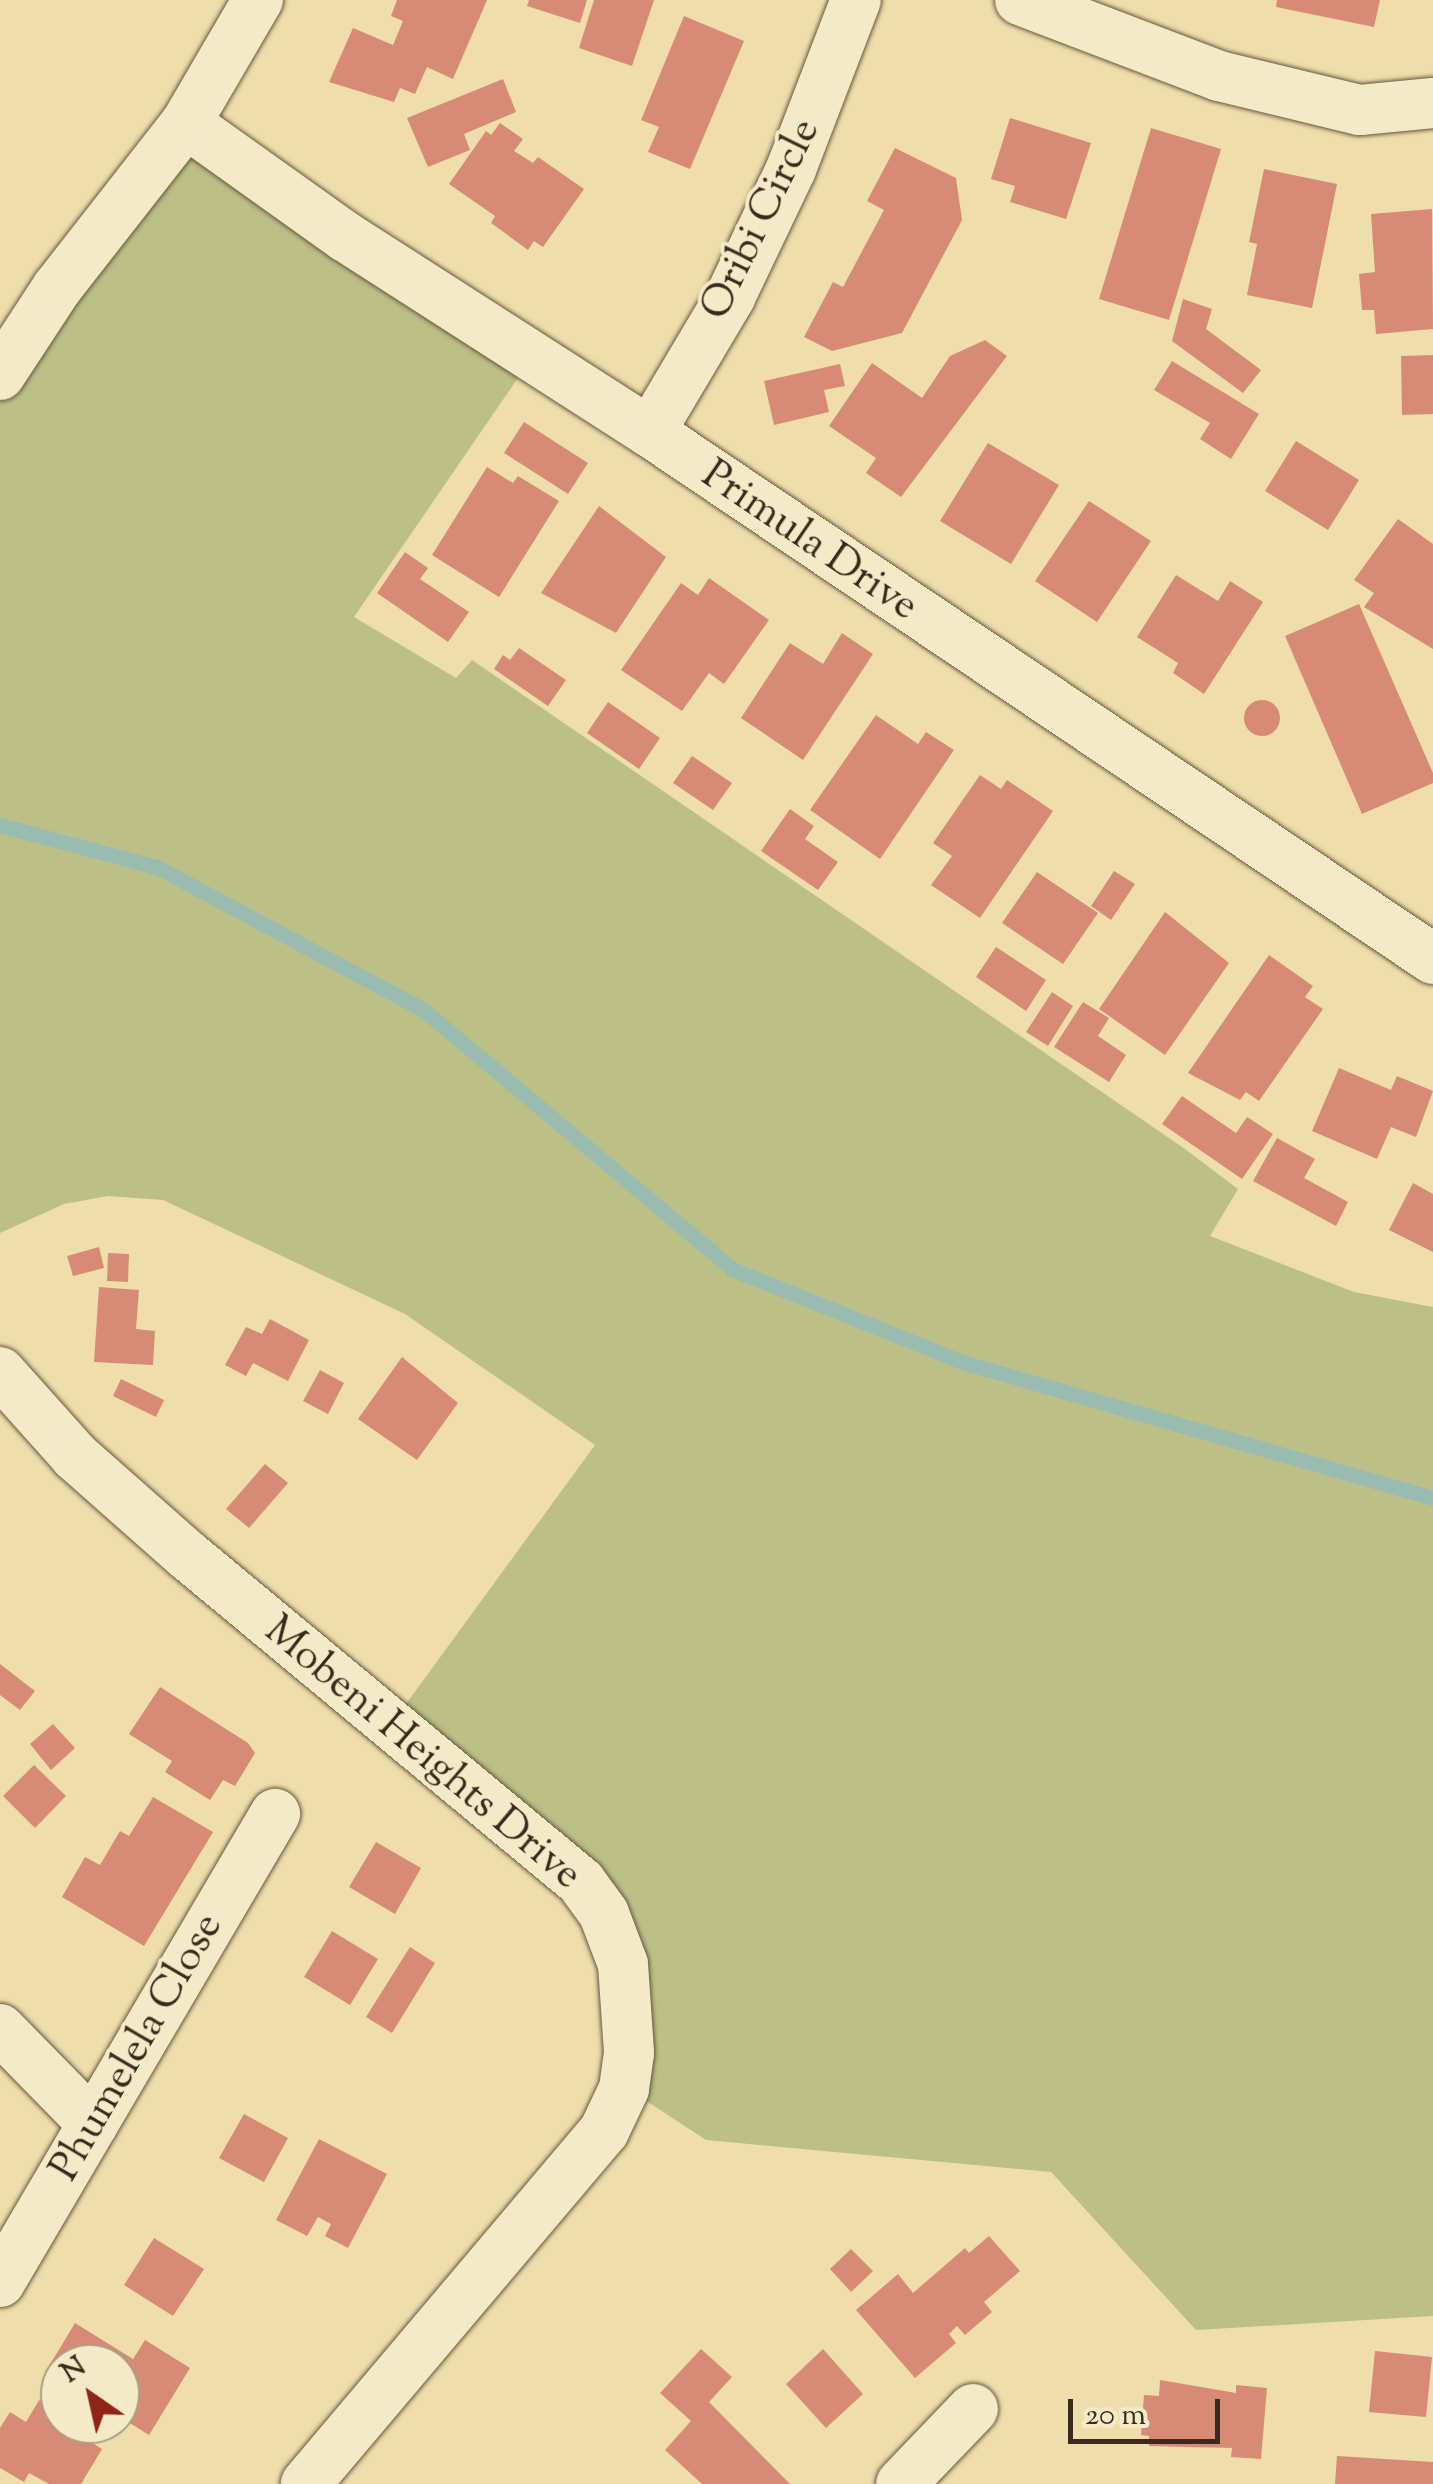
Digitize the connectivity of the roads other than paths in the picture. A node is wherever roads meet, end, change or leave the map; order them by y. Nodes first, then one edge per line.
1 (257, 0) edge
2 (856, 0) edge
3 (1020, 0) edge
4 (1433, 103) edge
5 (186, 123) junction
6 (57, 288) junction
7 (0, 332) edge
8 (0, 374) edge
9 (650, 432) junction
10 (1433, 959) edge
11 (0, 1372) edge
12 (275, 1814) dead end
13 (0, 2029) edge
14 (94, 2124) junction
15 (0, 2282) edge
16 (974, 2409) dead end
17 (306, 2484) edge
18 (901, 2484) edge

1 - 5 street
2 - 9 street, Oribi Circle
3 - 4 street
5 - 6 street
5 - 9 street, Primula Drive
6 - 7 street
6 - 8 street
9 - 10 street, Primula Drive
11 - 17 street, Mobeni Heights Drive
12 - 14 street, Phumelela Close
13 - 14 street
14 - 15 street, Phumelela Close
16 - 18 street

